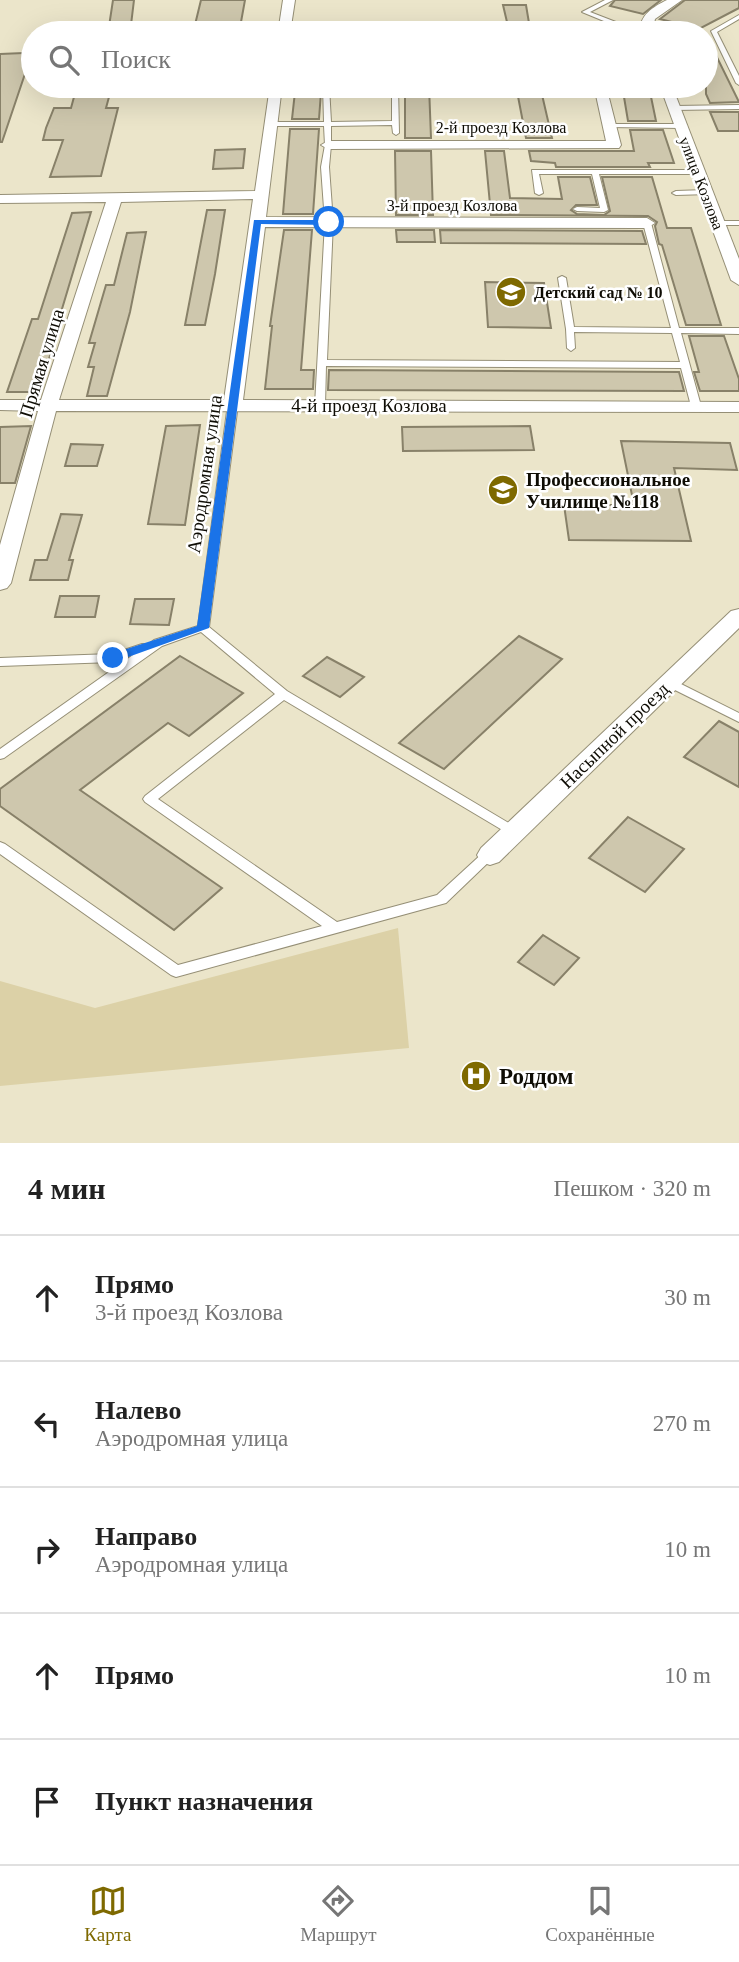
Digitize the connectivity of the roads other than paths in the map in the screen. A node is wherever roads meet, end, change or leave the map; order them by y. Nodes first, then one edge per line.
1 (289, 0) edge
2 (610, 0) edge
3 (677, 0) edge
4 (739, 17) edge
5 (286, 21) edge
6 (609, 21) edge
7 (649, 21) edge
8 (718, 29) edge
9 (718, 39) edge
10 (739, 83) edge
11 (273, 98) edge
12 (327, 98) edge
13 (395, 98) edge
14 (603, 98) edge
15 (670, 98) edge
16 (739, 107) edge
17 (674, 108) junction
18 (396, 123) junction
19 (270, 124) junction
20 (328, 124) junction
21 (610, 125) junction
22 (681, 126) junction
23 (396, 133) dead end
24 (328, 145) junction
25 (595, 172) junction
26 (698, 172) junction
27 (539, 192) dead end
28 (706, 192) junction
29 (676, 193) dead end
30 (260, 195) junction
31 (115, 197) junction
32 (0, 199) edge
33 (577, 209) dead end
34 (257, 222) junction
35 (329, 222) junction
36 (647, 223) joint
37 (719, 223) junction
38 (739, 223) edge
39 (562, 278) dead end
40 (739, 280) edge
41 (570, 329) junction
42 (674, 330) junction
43 (739, 331) edge
44 (572, 348) dead end
45 (322, 363) junction
46 (686, 365) junction
47 (233, 404) junction
48 (0, 405) edge
49 (320, 405) junction
50 (48, 406) junction
51 (696, 406) junction
52 (739, 407) edge
53 (0, 583) edge
54 (739, 616) edge
55 (203, 628) junction
56 (158, 643) junction
57 (0, 662) edge
58 (669, 682) junction
59 (283, 694) junction
60 (739, 718) edge
61 (0, 755) edge
62 (513, 831) junction
63 (0, 847) edge
64 (490, 855) joint
65 (335, 928) junction

1 - 5 street
2 - 6 lane
3 - 7 street
4 - 8 lane
9 - 10 lane
11 - 19 street, Аэродромная улица
12 - 20 lane
13 - 18 lane
14 - 21 street
15 - 17 street, улица Козлова
16 - 17 lane
17 - 22 street, улица Козлова
18 - 20 lane
18 - 23 lane
19 - 20 lane
19 - 30 street, Аэродромная улица
20 - 24 lane
21 - 22 lane
21 - 24 street, 2-й проезд Козлова
22 - 26 street, улица Козлова
24 - 35 lane
25 - 26 lane
25 - 27 lane
25 - 33 lane
26 - 28 street, улица Козлова
28 - 29 lane
28 - 37 street, улица Козлова
30 - 31 street
30 - 34 street, Аэродромная улица
31 - 32 street
31 - 50 street, Прямая улица
34 - 35 street, 3-й проезд Козлова
34 - 47 street, Аэродромная улица
35 - 36 street, 3-й проезд Козлова
35 - 45 lane
36 - 42 lane
37 - 38 lane
37 - 40 street, улица Козлова
39 - 41 lane
41 - 42 lane
41 - 44 lane
42 - 43 lane
42 - 46 lane
45 - 46 lane
45 - 49 lane
46 - 51 lane
47 - 49 street, 4-й проезд Козлова
47 - 50 street, 4-й проезд Козлова
47 - 55 lane, Аэродромная улица
48 - 50 street, 4-й проезд Козлова
49 - 51 street, 4-й проезд Козлова
50 - 53 street, Прямая улица
51 - 52 street, 4-й проезд Козлова
54 - 58 street, Насыпной проезд
55 - 56 lane
55 - 59 lane
56 - 57 lane
56 - 61 lane
58 - 60 lane
58 - 62 street, Насыпной проезд
59 - 62 lane
59 - 65 lane
62 - 64 street, Насыпной проезд
63 - 65 lane
64 - 65 lane

